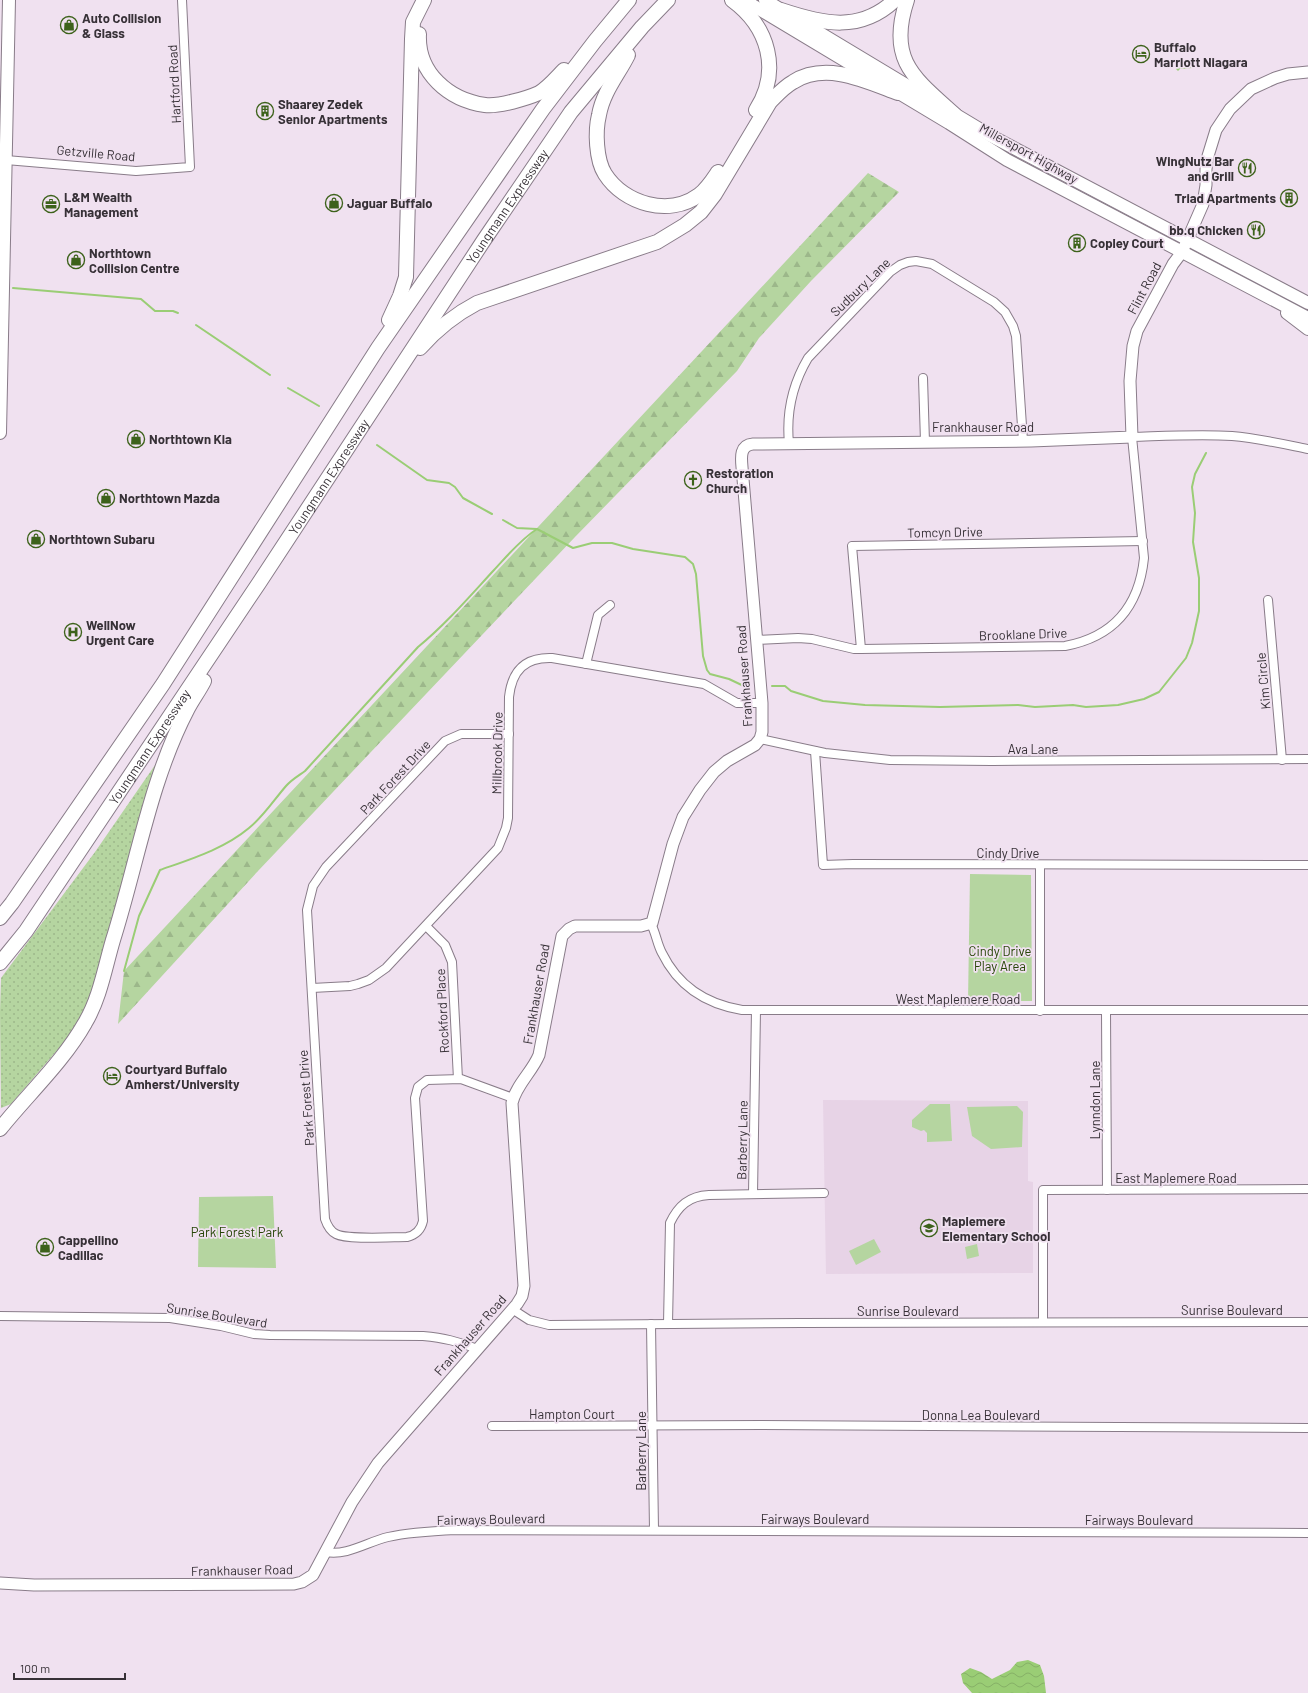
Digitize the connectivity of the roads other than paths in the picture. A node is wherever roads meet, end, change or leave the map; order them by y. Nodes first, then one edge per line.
1 (9, 0) edge
2 (182, 0) edge
3 (424, 0) edge
4 (432, 0) edge
5 (630, 0) edge
6 (668, 0) edge
7 (732, 0) edge
8 (744, 0) edge
9 (765, 0) edge
10 (895, 0) edge
11 (907, 0) edge
12 (781, 10) junction
13 (642, 27) junction
14 (595, 41) junction
15 (1308, 72) edge
16 (898, 93) junction
17 (955, 115) junction
18 (3, 160) edge
19 (190, 167) joint
20 (1188, 240) junction
21 (1182, 252) junction
22 (1266, 296) junction
23 (1308, 302) edge
24 (1308, 318) edge
25 (1308, 329) edge
26 (378, 348) junction
27 (1, 367) edge
28 (923, 378) dead end
29 (391, 380) junction
30 (0, 433) edge
31 (1132, 437) junction
32 (1023, 441) junction
33 (925, 442) junction
34 (789, 443) junction
35 (1308, 449) edge
36 (1143, 541) junction
37 (259, 583) junction
38 (1268, 600) dead end
39 (610, 605) dead end
40 (756, 640) junction
41 (861, 649) junction
42 (586, 664) junction
43 (762, 703) junction
44 (509, 734) junction
45 (760, 739) junction
46 (815, 751) junction
47 (1308, 759) edge
48 (1282, 760) junction
49 (1040, 865) junction
50 (1308, 865) edge
51 (0, 918) edge
52 (651, 924) junction
53 (426, 926) junction
54 (0, 963) edge
55 (312, 988) junction
56 (756, 1010) junction
57 (1308, 1010) edge
58 (1040, 1011) junction
59 (1106, 1011) junction
60 (458, 1079) junction
61 (513, 1098) junction
62 (23, 1101) junction
63 (0, 1112) edge
64 (0, 1129) edge
65 (1308, 1189) edge
66 (1107, 1190) junction
67 (824, 1193) dead end
68 (753, 1194) junction
69 (512, 1309) junction
70 (0, 1316) edge
71 (1043, 1322) junction
72 (1308, 1322) edge
73 (651, 1324) junction
74 (668, 1324) junction
75 (477, 1349) junction
76 (492, 1426) dead end
77 (653, 1426) junction
78 (1308, 1428) edge
79 (654, 1530) junction
80 (1308, 1533) edge
81 (326, 1552) junction
82 (0, 1583) edge

1 - 18 main road
2 - 19 street, Hartford Road
3 - 26 highway
4 - 14 highway
5 - 14 highway, Youngmann Expressway
6 - 13 highway, Youngmann Expressway
7 - 13 highway
8 - 16 main road, Millersport Highway
9 - 12 main road, Millersport Highway
10 - 12 highway
11 - 17 highway
12 - 17 main road, Millersport Highway
13 - 29 highway, Youngmann Expressway
14 - 26 highway, Youngmann Expressway
15 - 20 street, Flint Road
16 - 21 main road, Millersport Highway
16 - 29 highway
17 - 20 main road, Millersport Highway
18 - 19 street, Getzville Road
18 - 27 main road
20 - 21 street, Flint Road
20 - 23 main road, Millersport Highway
21 - 22 main road, Millersport Highway
21 - 31 street, Flint Road
22 - 24 main road, Millersport Highway
22 - 25 main road
26 - 51 highway, Youngmann Expressway
27 - 30 main road
28 - 33 street
29 - 37 highway, Youngmann Expressway
31 - 32 street, Frankhauser Road
31 - 35 street, Frankhauser Road
31 - 36 street, Brooklane Drive
32 - 33 street, Frankhauser Road
32 - 34 street, Sudbury Lane
33 - 34 street, Frankhauser Road
34 - 40 street, Frankhauser Road
36 - 41 street, Brooklane Drive
36 - 41 street, Tomcyn Drive
37 - 54 highway, Youngmann Expressway
37 - 62 highway
38 - 48 street, Kim Circle
39 - 42 street
40 - 41 street, Brooklane Drive
40 - 43 street, Frankhauser Road
42 - 43 street, Millbrook Drive
42 - 44 street, Millbrook Drive
43 - 45 street, Frankhauser Road
44 - 53 street, Millbrook Drive
44 - 55 street, Park Forest Drive
45 - 46 street, Ava Lane
45 - 52 street, Frankhauser Road
46 - 48 street, Ava Lane
46 - 49 street, Cindy Drive
47 - 48 street, Ava Lane
49 - 50 street, Cindy Drive
49 - 58 street
52 - 56 street, West Maplemere Road
52 - 61 street, Frankhauser Road
53 - 55 street, Millbrook Drive
53 - 60 street, Rockford Place
55 - 60 street, Park Forest Drive
56 - 58 street, West Maplemere Road
56 - 68 street, Barberry Lane
57 - 59 street, West Maplemere Road
58 - 59 street, West Maplemere Road
59 - 66 street, Lynndon Lane
60 - 61 street, Park Forest Drive
61 - 69 street, Frankhauser Road
62 - 63 highway
62 - 64 highway
65 - 66 street, East Maplemere Road
66 - 71 street, East Maplemere Road
67 - 68 street
68 - 74 street, Barberry Lane
69 - 73 street, Sunrise Boulevard
69 - 75 street, Frankhauser Road
70 - 75 street, Sunrise Boulevard
71 - 72 street, Sunrise Boulevard
71 - 74 street, Sunrise Boulevard
73 - 74 street, Sunrise Boulevard
73 - 77 street, Barberry Lane
75 - 81 street, Frankhauser Road
76 - 77 street, Hampton Court
77 - 78 street, Donna Lea Boulevard
77 - 79 street, Barberry Lane
79 - 80 street, Fairways Boulevard
79 - 81 street, Fairways Boulevard
81 - 82 street, Frankhauser Road

